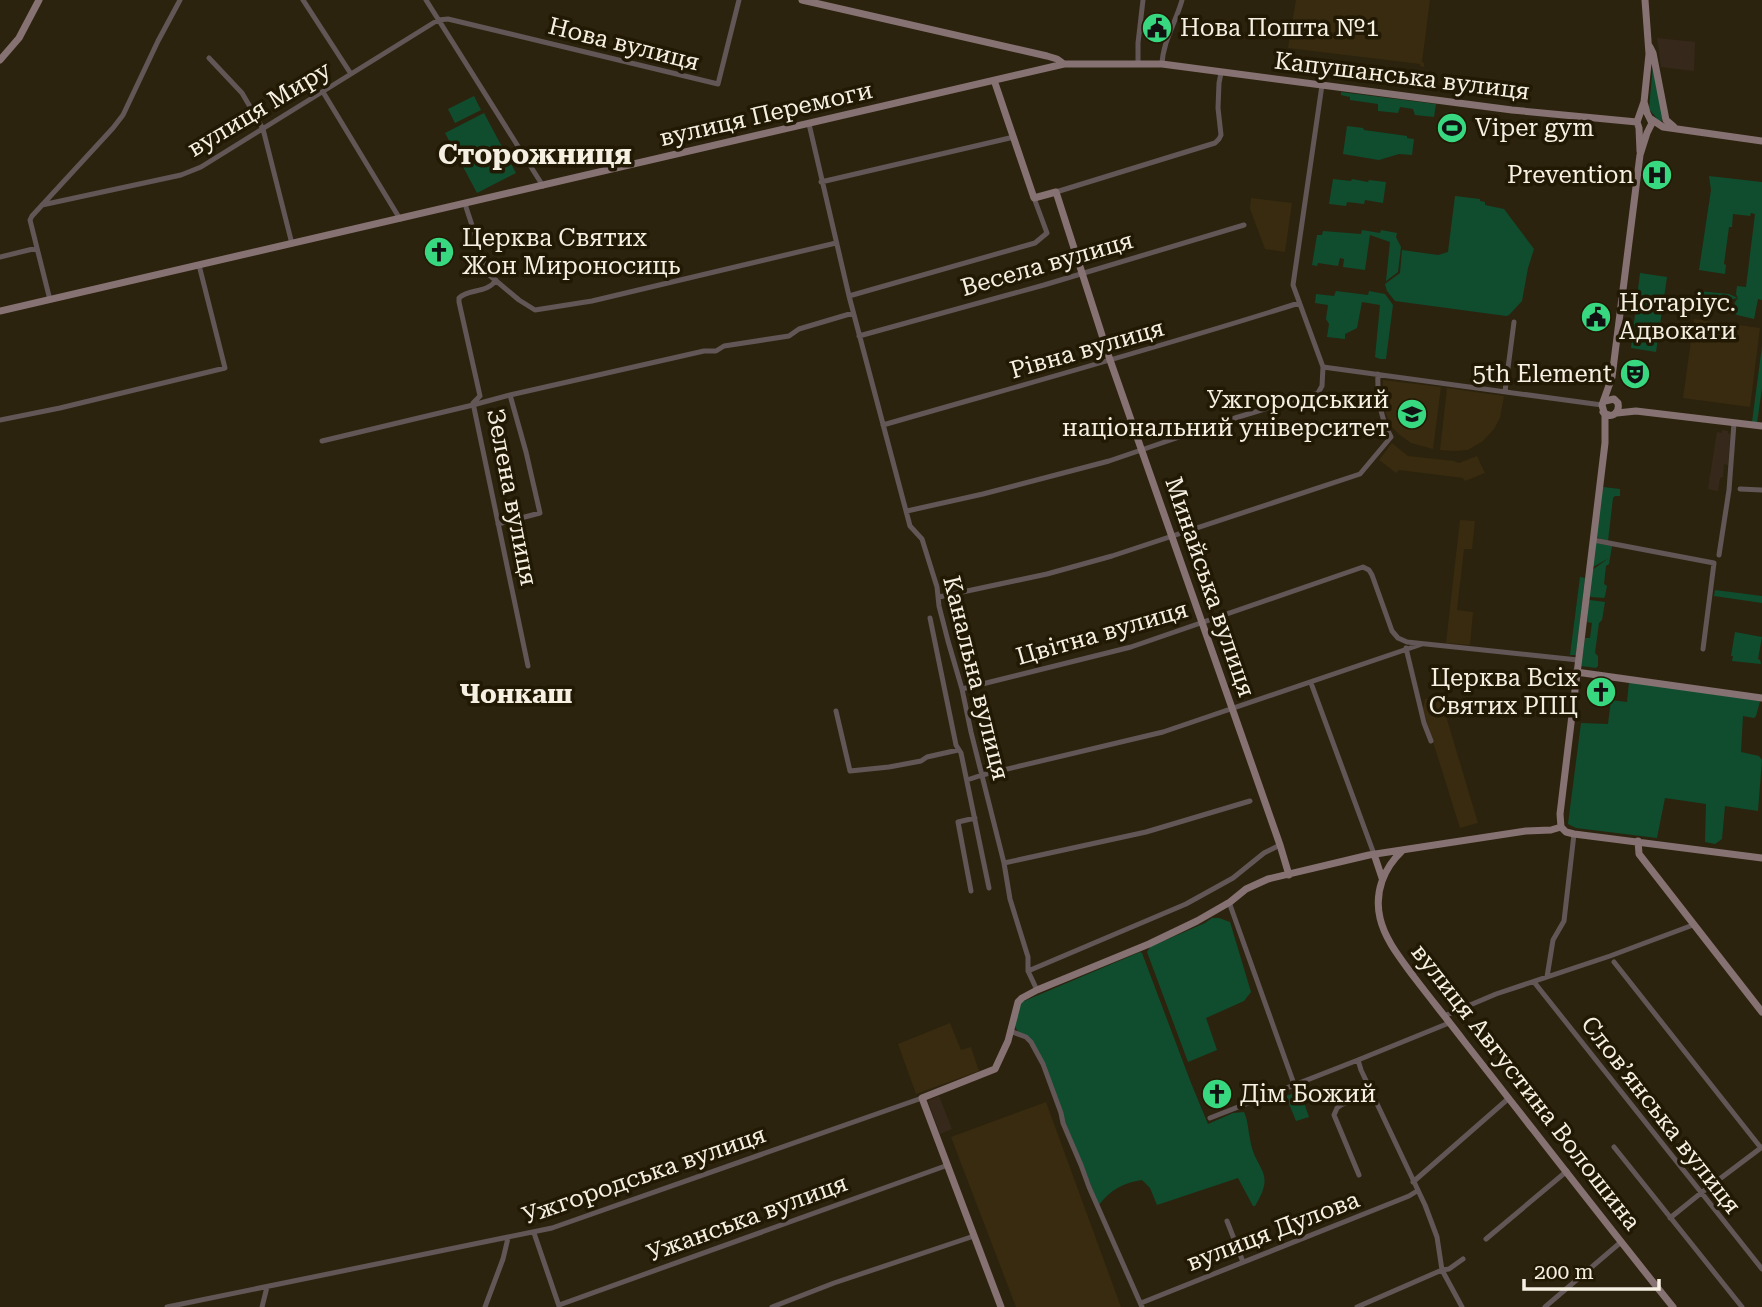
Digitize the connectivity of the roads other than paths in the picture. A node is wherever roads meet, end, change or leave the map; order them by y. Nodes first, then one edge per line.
1 (39, 0) edge
2 (180, 0) edge
3 (303, 0) edge
4 (426, 0) edge
5 (739, 0) edge
6 (802, 0) edge
7 (1143, 0) edge
8 (1182, 0) edge
9 (1645, 0) edge
10 (438, 20) junction
11 (1649, 45) junction
12 (209, 58) dead end
13 (0, 60) edge
14 (1064, 64) junction
15 (1138, 64) junction
16 (1162, 64) junction
17 (1221, 73) junction
18 (351, 74) junction
19 (994, 80) junction
20 (1322, 85) junction
21 (323, 92) junction
22 (1644, 102) junction
23 (1650, 118) junction
24 (1638, 123) junction
25 (1663, 123) junction
26 (809, 124) junction
27 (262, 129) junction
28 (1648, 130) junction
29 (1681, 130) junction
30 (1014, 138) junction
31 (1762, 141) edge
32 (1640, 155) junction
33 (821, 182) junction
34 (543, 186) junction
35 (1056, 192) junction
36 (1034, 198) junction
37 (465, 204) junction
38 (43, 205) junction
39 (400, 219) junction
40 (1244, 225) dead end
41 (836, 243) junction
42 (292, 244) junction
43 (37, 248) junction
44 (0, 257) edge
45 (199, 265) junction
46 (1081, 273) junction
47 (496, 281) junction
48 (849, 296) junction
49 (50, 300) junction
50 (1299, 303) junction
51 (0, 311) edge
52 (853, 313) junction
53 (1514, 322) dead end
54 (859, 336) junction
55 (1110, 360) junction
56 (1323, 367) junction
57 (1378, 374) junction
58 (1612, 377) junction
59 (1505, 391) junction
60 (510, 395) junction
61 (1617, 402) junction
62 (473, 405) junction
63 (1604, 406) junction
64 (1636, 411) junction
65 (1616, 414) junction
66 (0, 420) edge
67 (1734, 423) junction
68 (883, 425) junction
69 (1762, 426) edge
70 (322, 441) dead end
71 (1605, 441) junction
72 (1142, 449) junction
73 (1740, 489) dead end
74 (1762, 490) edge
75 (907, 511) junction
76 (498, 524) junction
77 (1172, 536) junction
78 (1593, 540) junction
79 (1719, 555) dead end
80 (939, 597) junction
81 (930, 618) dead end
82 (1202, 622) junction
83 (1407, 642) junction
84 (1425, 643) junction
85 (1703, 649) dead end
86 (1406, 650) junction
87 (1578, 660) junction
88 (528, 666) dead end
89 (1576, 672) junction
90 (1311, 683) junction
91 (962, 689) junction
92 (1762, 698) edge
93 (1232, 708) junction
94 (836, 710) dead end
95 (1431, 741) dead end
96 (958, 750) junction
97 (982, 775) junction
98 (967, 780) junction
99 (1250, 801) dead end
100 (975, 818) junction
101 (1561, 827) junction
102 (1574, 834) junction
103 (1638, 841) junction
104 (1280, 845) junction
105 (1403, 851) junction
106 (1374, 854) junction
107 (1762, 858) edge
108 (1004, 863) junction
109 (1289, 875) junction
110 (1382, 878) junction
111 (989, 888) dead end
112 (971, 891) dead end
113 (1229, 902) junction
114 (1693, 925) junction
115 (1614, 962) dead end
116 (1028, 971) junction
117 (1547, 977) junction
118 (1534, 982) junction
119 (1037, 990) junction
120 (1762, 1012) edge
121 (1444, 1016) junction
122 (1449, 1023) junction
123 (1010, 1031) junction
124 (1358, 1060) junction
125 (1294, 1084) junction
126 (1371, 1092) junction
127 (922, 1098) junction
128 (1509, 1098) junction
129 (1210, 1118) dead end
130 (1614, 1147) dead end
131 (1762, 1148) edge
132 (948, 1165) junction
133 (1567, 1171) junction
134 (1359, 1175) dead end
135 (1413, 1182) junction
136 (1417, 1191) junction
137 (1701, 1193) junction
138 (1670, 1218) junction
139 (1227, 1221) dead end
140 (534, 1233) junction
141 (974, 1236) junction
142 (508, 1238) junction
143 (1486, 1239) dead end
144 (1621, 1242) junction
145 (1463, 1259) dead end
146 (1243, 1262) junction
147 (1762, 1269) edge
148 (1442, 1270) junction
149 (267, 1287) junction
150 (1142, 1305) edge
151 (559, 1306) edge
152 (1000, 1306) edge
153 (167, 1307) edge
154 (262, 1307) edge
155 (485, 1307) edge
156 (772, 1307) edge
157 (990, 1307) edge
158 (1357, 1307) edge
159 (1462, 1307) edge
160 (1545, 1307) edge
161 (1672, 1307) edge
162 (1742, 1307) edge

1 - 13 street
2 - 38 street
3 - 18 street
4 - 10 street
5 - 10 street, Нова вулиця
6 - 14 street
7 - 15 street
8 - 16 street
9 - 11 street
10 - 18 street, вулиця Миру
10 - 34 street
11 - 22 street
11 - 25 street
12 - 27 street
14 - 15 street, вулиця Перемоги
14 - 19 street, вулиця Перемоги
15 - 16 street, вулиця Перемоги
16 - 17 street, Капушанська вулиця
17 - 20 street, Капушанська вулиця
17 - 35 street
18 - 21 street, вулиця Миру
19 - 26 street, вулиця Перемоги
19 - 30 street
20 - 24 street, Капушанська вулиця
20 - 50 street
21 - 27 street, вулиця Миру
21 - 39 street
22 - 23 street
22 - 24 street
23 - 24 street
23 - 25 street
23 - 28 street
24 - 28 street
24 - 32 street
25 - 29 street
26 - 33 street, Канальна вулиця
26 - 34 street, вулиця Перемоги
27 - 38 street, вулиця Миру
27 - 42 street
28 - 29 street
28 - 32 street
29 - 31 street
30 - 33 street
30 - 36 street
32 - 58 street
33 - 41 street, Канальна вулиця
34 - 37 street, вулиця Перемоги
35 - 36 street
35 - 46 street, Минайська вулиця
36 - 48 street
37 - 39 street, вулиця Перемоги
37 - 47 street
38 - 43 street
39 - 42 street, вулиця Перемоги
40 - 46 street, Весела вулиця
41 - 47 street
41 - 48 street, Канальна вулиця
42 - 45 street, вулиця Перемоги
43 - 44 street
43 - 49 street
45 - 49 street, вулиця Перемоги
45 - 66 street
46 - 54 street, Весела вулиця
46 - 55 street, Минайська вулиця
47 - 62 street, Зелена вулиця
48 - 52 street, Канальна вулиця
49 - 51 street, вулиця Перемоги
50 - 55 street, Рівна вулиця
50 - 56 street
52 - 54 street, Канальна вулиця
52 - 60 street
53 - 59 street
54 - 68 street, Канальна вулиця
55 - 68 street, Рівна вулиця
55 - 72 street, Минайська вулиця
56 - 57 street
56 - 72 street
57 - 59 street
57 - 77 street
58 - 61 street
58 - 63 street
59 - 63 street
60 - 62 street
60 - 76 street
61 - 63 street
61 - 64 street
61 - 65 street
62 - 70 street
62 - 76 street, Зелена вулиця
63 - 65 street
63 - 71 street
64 - 65 street
64 - 67 street
65 - 71 street
67 - 69 street
67 - 79 street
68 - 75 street, Канальна вулиця
71 - 78 street
72 - 75 street
72 - 77 street, Минайська вулиця
73 - 74 street
75 - 80 street, Канальна вулиця
76 - 88 street, Зелена вулиця
77 - 80 street
77 - 82 street, Минайська вулиця
78 - 85 street
78 - 87 street
80 - 91 street, Канальна вулиця
81 - 96 street
82 - 83 street, Цвітна вулиця
82 - 91 street, Цвітна вулиця
82 - 93 street, Минайська вулиця
83 - 84 street
83 - 86 street
84 - 86 street
84 - 87 street
86 - 90 street
86 - 95 street
87 - 89 street
89 - 92 street
89 - 101 street
90 - 93 street
90 - 106 street
91 - 97 street, Канальна вулиця
93 - 97 street
93 - 104 street, Минайська вулиця
94 - 96 street
96 - 98 street
97 - 98 street
97 - 108 street, Канальна вулиця
98 - 100 street
99 - 108 street
100 - 111 street
100 - 112 street
101 - 102 street
101 - 105 street
102 - 103 street
102 - 117 street
103 - 107 street
103 - 114 street
104 - 109 street, Минайська вулиця
104 - 116 street
105 - 106 street
105 - 110 street
106 - 109 street
106 - 110 street, вулиця Августина Волошина
108 - 116 street, Канальна вулиця
109 - 113 street
110 - 121 street, вулиця Августина Волошина
113 - 119 street
113 - 125 street
114 - 117 street
114 - 120 street
115 - 131 street
116 - 119 street, Канальна вулиця
117 - 118 street
118 - 121 street
118 - 137 street, Словʼянська вулиця
119 - 123 street
121 - 122 street, вулиця Августина Волошина
122 - 124 street
122 - 128 street, вулиця Августина Волошина
123 - 127 street
123 - 150 street
124 - 125 street
124 - 126 street
125 - 129 street
126 - 134 street
126 - 135 street
127 - 132 street
127 - 140 street, Ужгородська вулиця
128 - 133 street, вулиця Августина Волошина
128 - 135 street
130 - 138 street
131 - 137 street
132 - 141 street
132 - 151 street, Ужанська вулиця
133 - 143 street
133 - 144 street, вулиця Августина Волошина
135 - 136 street
136 - 146 street, вулиця Дулова
136 - 148 street
137 - 138 street
137 - 147 street, Словʼянська вулиця
138 - 162 street
139 - 146 street
140 - 142 street, Ужгородська вулиця
140 - 151 street
141 - 152 street
141 - 156 street
142 - 149 street, Ужгородська вулиця
142 - 155 street
144 - 160 street
144 - 161 street, вулиця Августина Волошина
145 - 148 street
146 - 150 street, вулиця Дулова
148 - 158 street
148 - 159 street
149 - 153 street, Ужгородська вулиця
149 - 154 street
152 - 157 street

